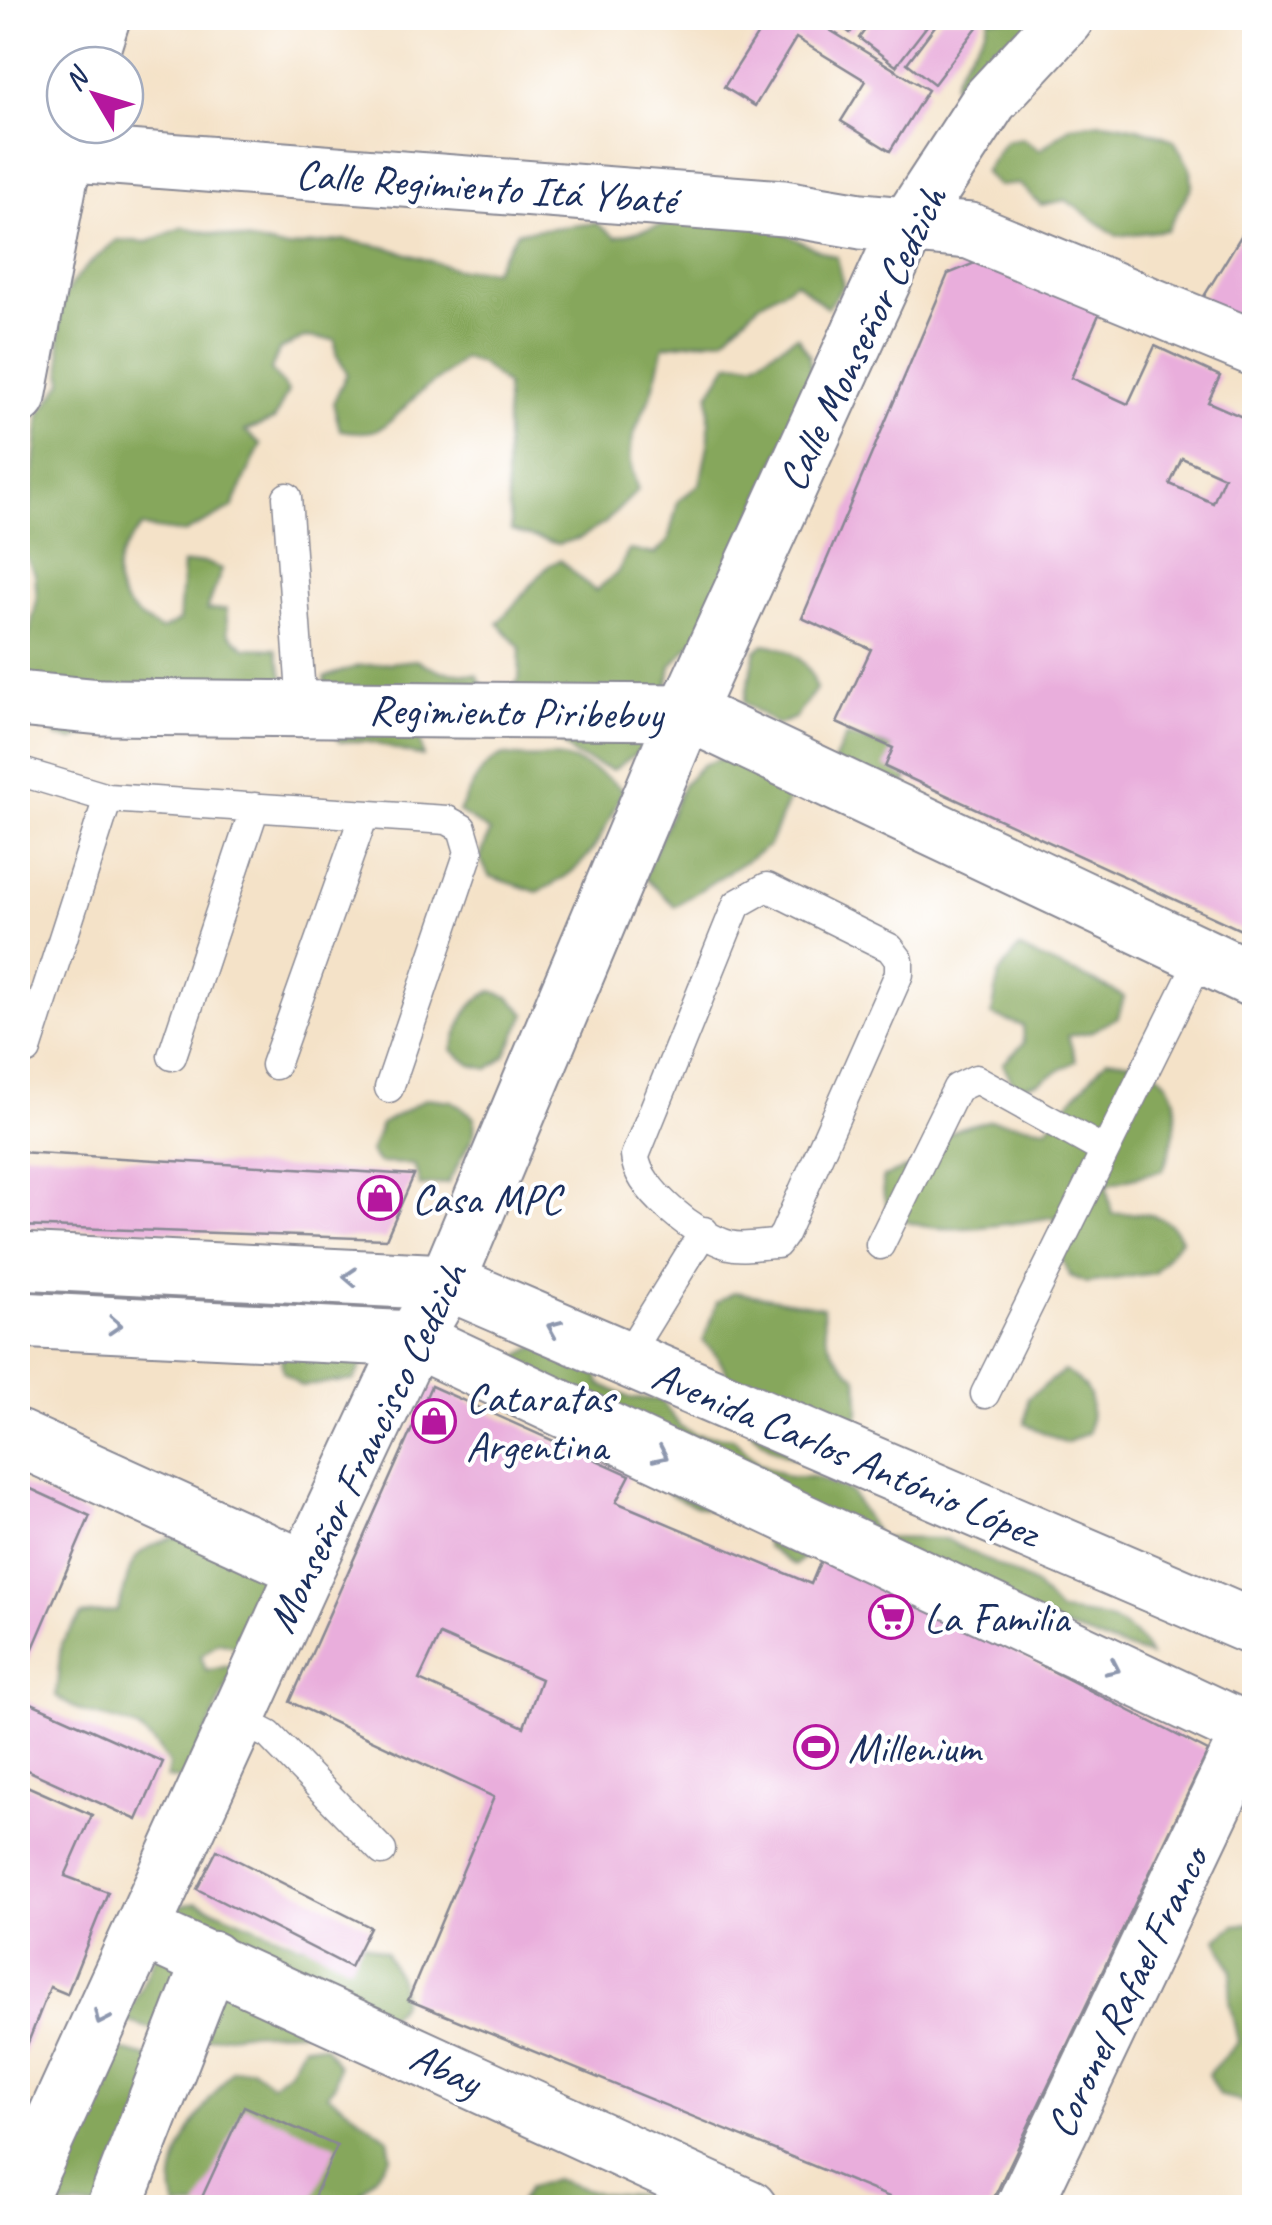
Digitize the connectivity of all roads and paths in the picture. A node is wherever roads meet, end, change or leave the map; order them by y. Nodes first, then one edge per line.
1 (61, 18) edge
2 (102, 18) edge
3 (1066, 18) edge
4 (94, 45) edge
5 (37, 139) edge
6 (909, 224) junction
7 (1254, 348) edge
8 (18, 396) edge
9 (287, 497) dead end
10 (771, 520) joint
11 (18, 699) edge
12 (302, 709) junction
13 (686, 712) junction
14 (18, 771) edge
15 (108, 798) junction
16 (255, 808) junction
17 (364, 814) junction
18 (1202, 955) junction
19 (1254, 980) edge
20 (27, 1050) dead end
21 (172, 1056) dead end
22 (275, 1065) dead end
23 (388, 1088) dead end
24 (1105, 1151) junction
25 (704, 1231) junction
26 (880, 1245) dead end
27 (18, 1261) edge
28 (448, 1282) junction
29 (18, 1320) edge
30 (414, 1339) junction
31 (625, 1359) junction
32 (985, 1394) dead end
33 (18, 1438) edge
34 (306, 1570) junction
35 (1254, 1628) edge
36 (238, 1719) junction
37 (1253, 1729) edge
38 (382, 1851) dead end
39 (142, 1930) junction
40 (211, 1959) junction
41 (18, 2200) edge
42 (114, 2208) edge
43 (749, 2208) edge
44 (1023, 2208) edge

1 - 5 street
2 - 4 street
3 - 6 street, Calle Monseñor Cedzich
5 - 6 street, Calle Regimiento Itá Ybaté
5 - 8 street
6 - 7 street, Calle Regimiento Itá Ybaté
6 - 10 street, Calle Monseñor Cedzich
9 - 12 lane
10 - 13 street, Monseñor Francisco Cedzich
11 - 12 street, Regimiento Piribebuy
12 - 13 street, Regimiento Piribebuy
13 - 18 street, Regimiento Piribebuy
13 - 28 street, Monseñor Francisco Cedzich
14 - 15 lane
15 - 16 lane
15 - 20 lane
16 - 17 lane
16 - 21 lane
17 - 22 lane
17 - 23 lane
18 - 19 street, Regimiento Piribebuy
18 - 24 lane
24 - 26 lane
24 - 32 lane
25 - 25 lane
25 - 31 lane
28 -> 27 street, Avenida Carlos António López
28 - 30 street, Monseñor Francisco Cedzich
31 -> 28 street, Avenida Carlos António López
29 -> 30 street, Avenida Carlos António López
30 - 34 street, Monseñor Francisco Cedzich
30 -> 37 street, Avenida Carlos António López
31 - 35 street, Avenida Carlos António López
33 - 34 street
34 - 36 street, Monseñor Francisco Cedzich
36 - 38 lane
36 - 39 street, Monseñor Francisco Cedzich
37 - 44 street, Coronel Rafael Franco
39 - 40 street, Abay
39 -> 41 street, Monseñor Francisco Cedzich
40 - 42 street
40 - 43 street, Abay

